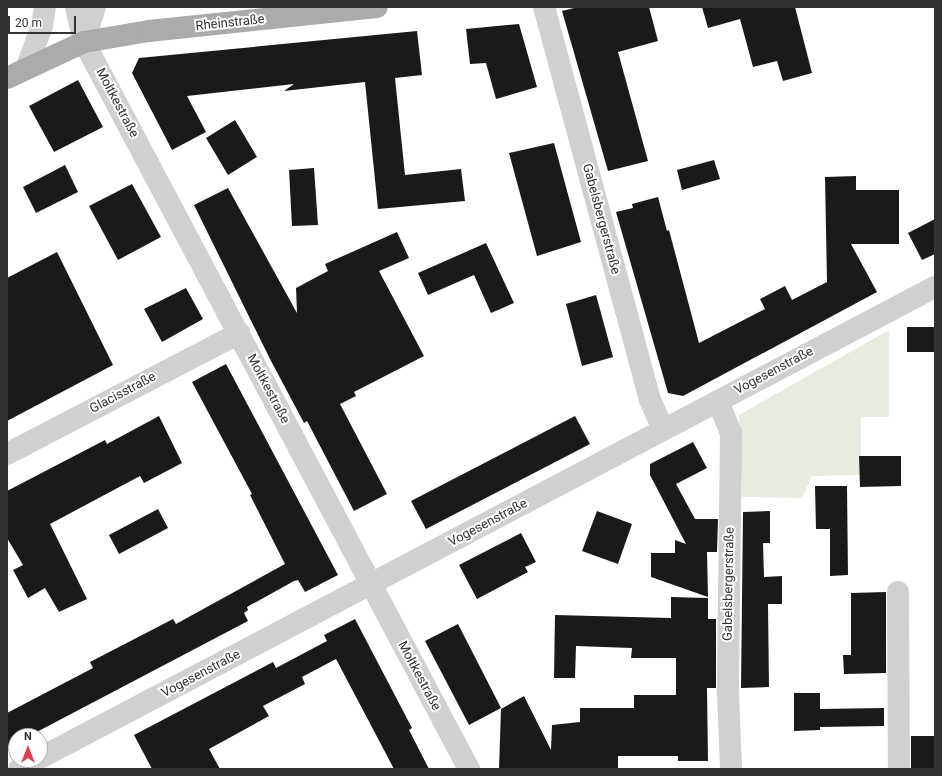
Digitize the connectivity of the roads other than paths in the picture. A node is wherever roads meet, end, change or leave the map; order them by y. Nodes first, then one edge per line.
1 (45, 7) edge
2 (76, 7) edge
3 (95, 7) edge
4 (377, 7) edge
5 (544, 7) edge
6 (84, 42) junction
7 (26, 69) junction
8 (7, 78) edge
9 (935, 287) edge
10 (239, 333) junction
11 (718, 401) junction
12 (663, 429) junction
13 (7, 454) edge
14 (371, 585) junction
15 (898, 592) dead end
16 (48, 754) edge
17 (469, 769) edge
18 (731, 769) edge
19 (899, 769) edge

1 - 7 street
2 - 6 street, Moltkestraße
3 - 6 street
4 - 6 main road, Rheinstraße
5 - 12 street, Gabelsbergerstraße
6 - 7 main road, Rheinstraße
6 - 10 street, Moltkestraße
7 - 8 main road, Rheinstraße
9 - 11 street, Vogesenstraße
10 - 13 street, Glacisstraße
10 - 14 street, Moltkestraße
11 - 12 street, Vogesenstraße
11 - 18 street, Gabelsbergerstraße
12 - 14 street, Vogesenstraße
14 - 16 street, Vogesenstraße
14 - 17 street, Moltkestraße
15 - 19 street

